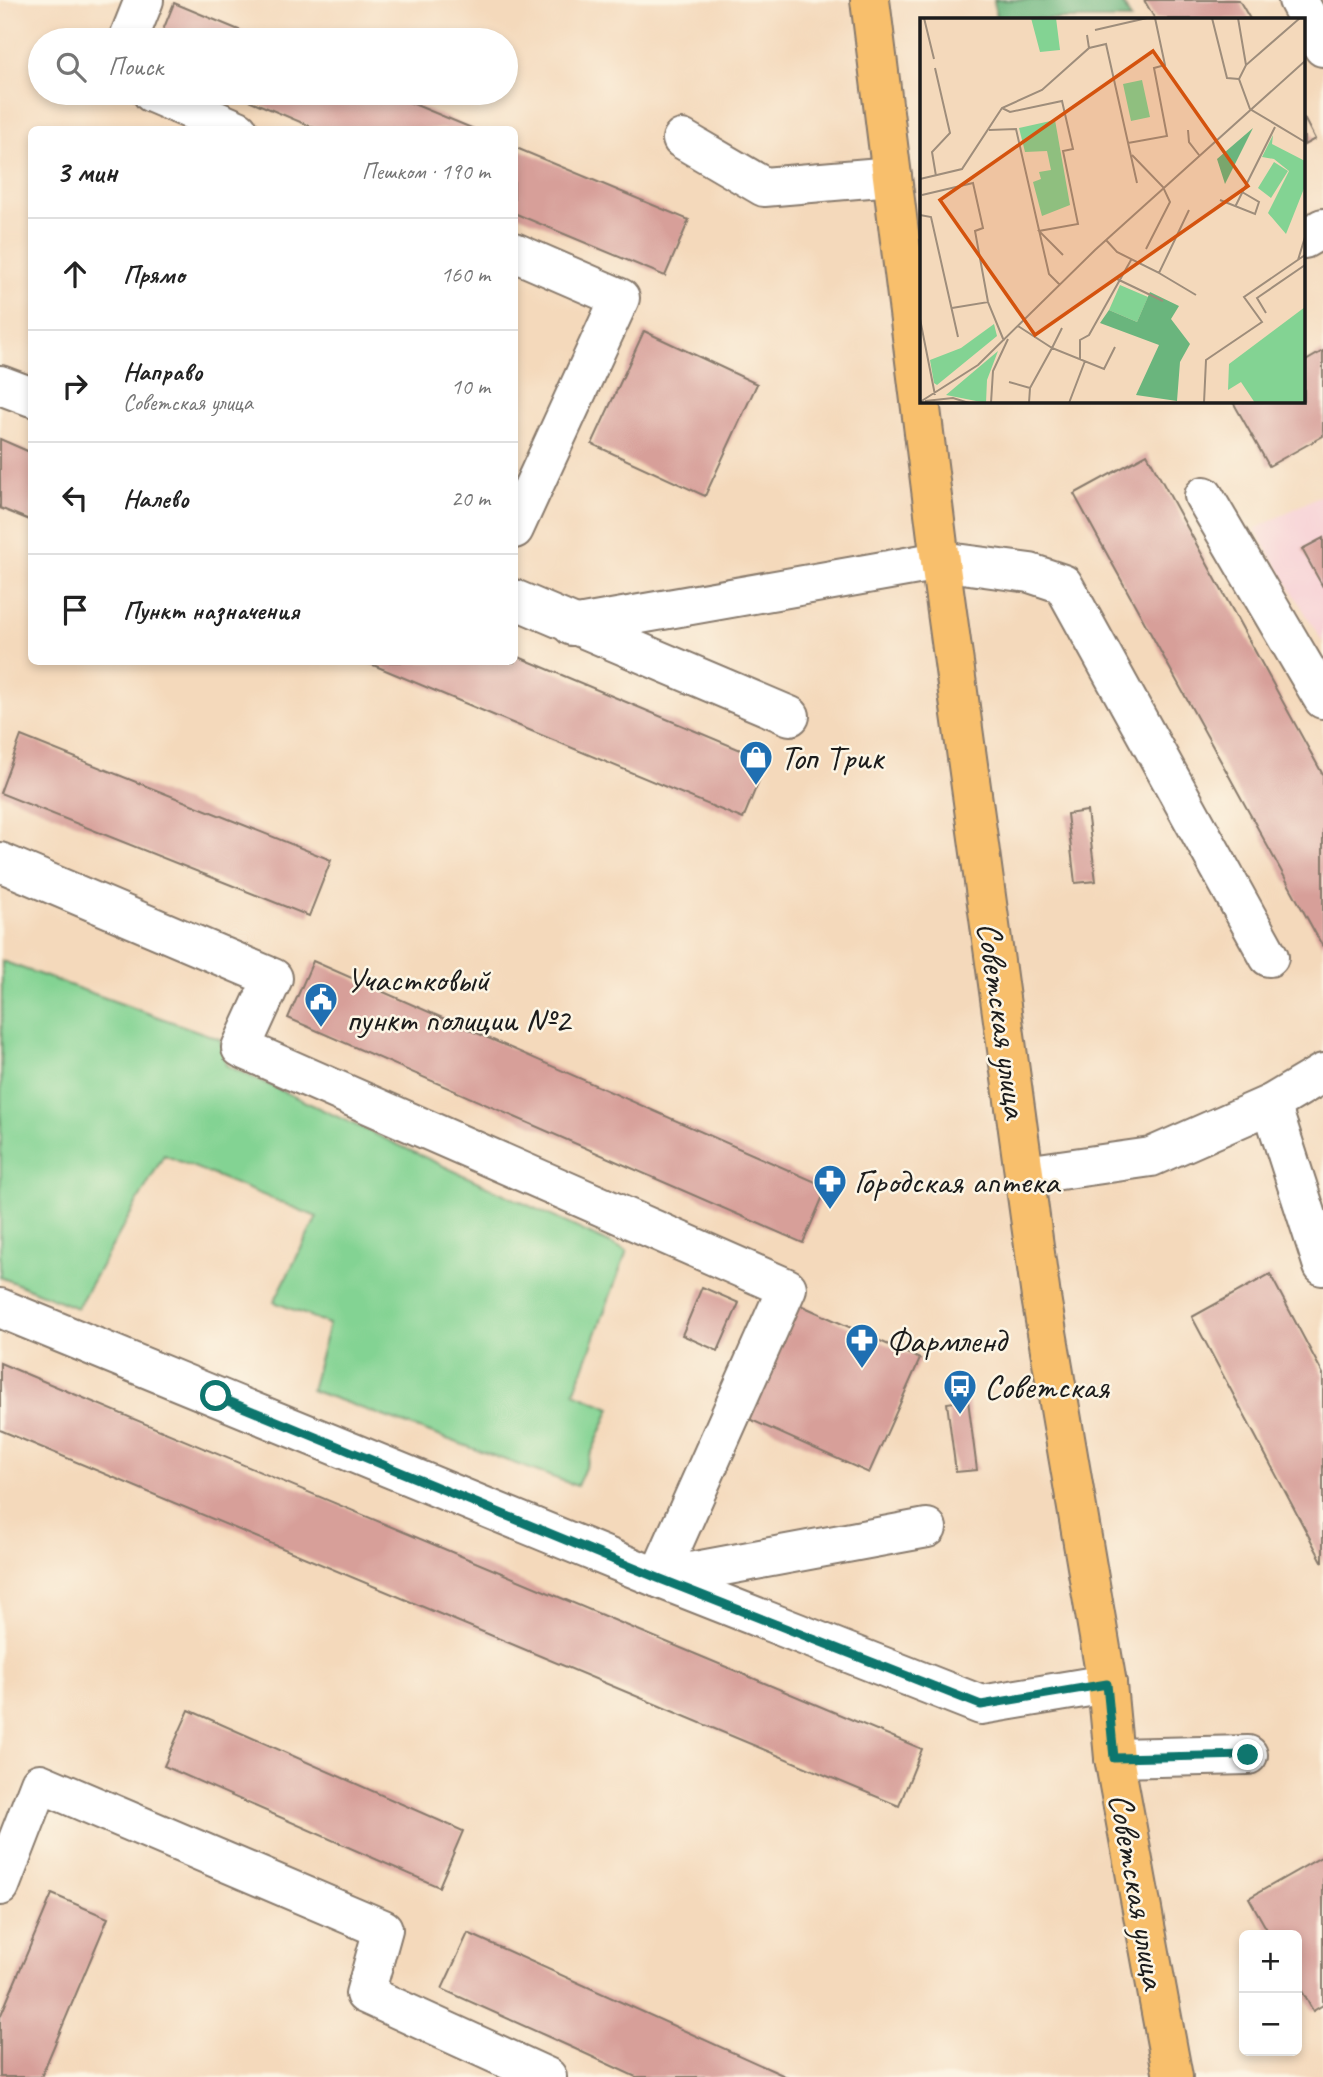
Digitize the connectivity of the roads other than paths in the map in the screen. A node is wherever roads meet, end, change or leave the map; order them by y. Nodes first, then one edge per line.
1 (144, 0) edge
2 (870, 0) edge
3 (1298, 0) edge
4 (133, 28) edge
5 (1323, 47) edge
6 (180, 105) edge
7 (229, 126) edge
8 (682, 139) dead end
9 (892, 176) junction
10 (1323, 228) edge
11 (1306, 238) edge
12 (518, 253) edge
13 (0, 385) edge
14 (28, 396) edge
15 (920, 401) edge
16 (920, 402) edge
17 (1204, 496) dead end
18 (518, 520) edge
19 (940, 561) junction
20 (518, 601) edge
21 (572, 626) junction
22 (1323, 699) edge
23 (790, 716) dead end
24 (0, 862) edge
25 (1269, 957) dead end
26 (1323, 1073) edge
27 (1271, 1104) junction
28 (1025, 1175) junction
29 (1323, 1266) edge
30 (0, 1308) edge
31 (927, 1528) dead end
32 (658, 1578) junction
33 (1107, 1684) junction
34 (1248, 1755) dead end
35 (1114, 1758) junction
36 (0, 1886) edge
37 (547, 2077) edge
38 (1172, 2077) edge

1 - 4 lane
2 - 9 main road, Советская улица
3 - 5 lane
6 - 7 lane
8 - 9 lane
9 - 15 main road, Советская улица
10 - 11 lane
12 - 18 lane
13 - 14 lane
16 - 19 main road, Советская улица
17 - 22 lane
19 - 21 lane
19 - 25 lane
19 - 28 main road, Советская улица
20 - 21 lane
21 - 23 lane
24 - 32 lane
26 - 27 lane
27 - 28 lane
27 - 29 lane
28 - 33 main road, Советская улица
30 - 32 lane
31 - 32 lane
32 - 33 lane
33 - 35 main road, Советская улица
34 - 35 lane
35 - 38 main road, Советская улица
36 - 37 lane

